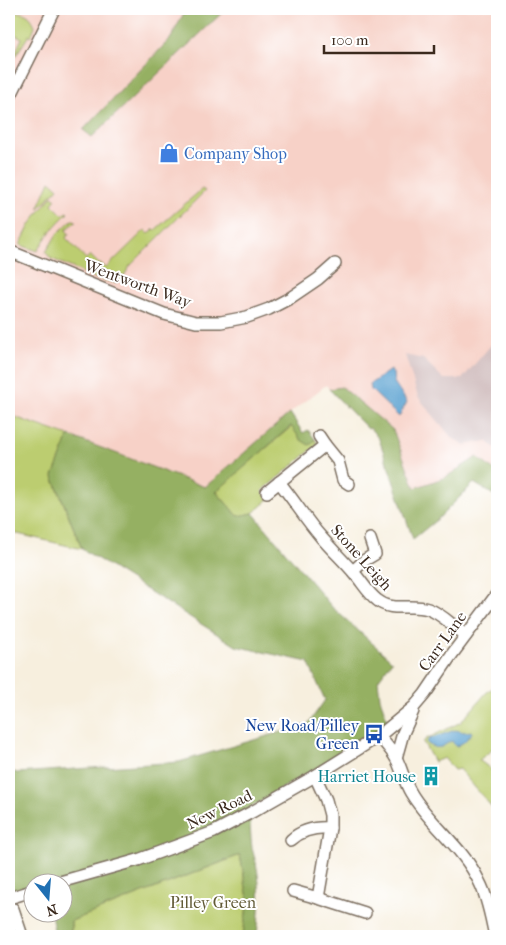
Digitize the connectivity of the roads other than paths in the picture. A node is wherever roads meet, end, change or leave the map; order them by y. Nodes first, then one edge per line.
1 (54, 9) edge
2 (9, 99) edge
3 (9, 251) edge
4 (335, 264) dead end
5 (279, 482) junction
6 (349, 484) dead end
7 (267, 492) dead end
8 (370, 538) dead end
9 (353, 571) junction
10 (497, 594) edge
11 (466, 635) junction
12 (414, 707) junction
13 (379, 736) junction
14 (396, 758) junction
15 (315, 776) junction
16 (330, 828) junction
17 (291, 840) dead end
18 (72, 879) edge
19 (293, 891) dead end
20 (22, 894) edge
21 (9, 898) edge
22 (318, 898) junction
23 (13, 909) dead end
24 (365, 913) dead end
25 (22, 936) edge
26 (495, 936) edge

1 - 2 street
3 - 4 street, Wentworth Way
5 - 6 street
5 - 7 street
5 - 9 street, Stone Leigh
8 - 9 street
9 - 11 street, Stone Leigh
10 - 11 street, Carr Lane
11 - 12 street, Carr Lane
12 - 13 street, Carr Lane
12 - 14 street, Carr Lane
13 - 14 street
13 - 15 street, New Road
14 - 26 street
15 - 16 street
15 - 18 street, New Road
16 - 17 street
16 - 22 street
19 - 22 street
20 - 21 street
22 - 24 street
23 - 25 street

